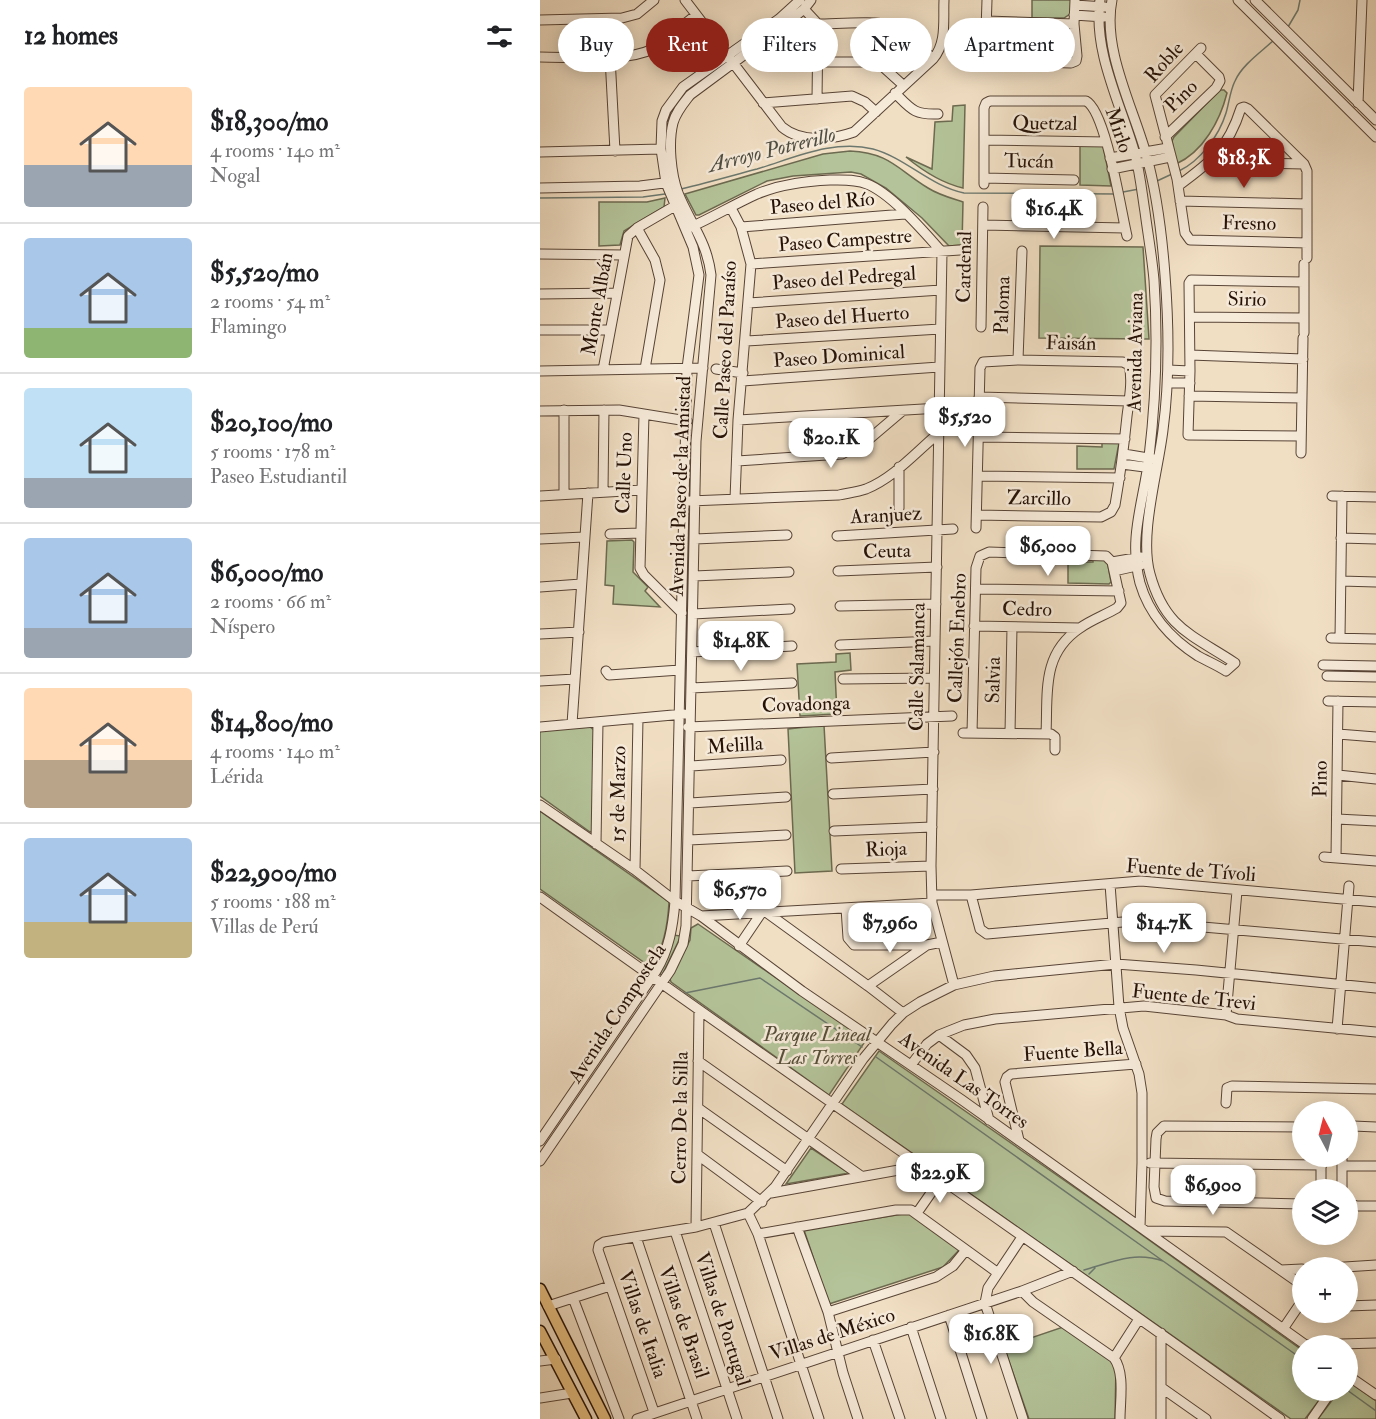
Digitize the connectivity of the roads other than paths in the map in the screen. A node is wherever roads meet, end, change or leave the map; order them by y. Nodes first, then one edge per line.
1 (654, 0) edge
2 (811, 0) edge
3 (944, 0) edge
4 (987, 0) edge
5 (1238, 0) edge
6 (1255, 0) edge
7 (1362, 0) edge
8 (687, 1) edge
9 (802, 4) edge
10 (1099, 8) edge
11 (1111, 8) edge
12 (1075, 11) edge
13 (696, 15) junction
14 (698, 18) edge
15 (813, 18) edge
16 (986, 18) edge
17 (1013, 18) edge
18 (540, 20) edge
19 (838, 24) edge
20 (1198, 51) joint
21 (729, 53) edge
22 (634, 55) edge
23 (540, 57) edge
24 (558, 57) edge
25 (729, 57) edge
26 (933, 59) junction
27 (1075, 61) edge
28 (838, 62) edge
29 (733, 64) junction
30 (611, 72) edge
31 (703, 72) edge
32 (818, 72) edge
33 (903, 86) junction
34 (895, 93) junction
35 (817, 99) junction
36 (763, 103) junction
37 (1358, 103) junction
38 (876, 112) junction
39 (938, 114) dead end
40 (1376, 120) edge
41 (1165, 137) junction
42 (1376, 137) edge
43 (984, 140) junction
44 (1106, 142) junction
45 (661, 149) junction
46 (615, 151) junction
47 (540, 152) edge
48 (1169, 153) junction
49 (1147, 157) junction
50 (1136, 159) junction
51 (1211, 162) junction
52 (1111, 163) junction
53 (1304, 164) junction
54 (1074, 180) dead end
55 (1177, 183) junction
56 (540, 188) edge
57 (674, 193) junction
58 (1180, 201) junction
59 (1307, 204) junction
60 (983, 207) dead end
61 (731, 208) junction
62 (905, 214) junction
63 (983, 225) junction
64 (690, 227) junction
65 (741, 227) junction
66 (637, 228) junction
67 (1190, 240) joint
68 (1307, 243) junction
69 (960, 250) dead end
70 (1022, 251) dead end
71 (942, 252) junction
72 (540, 254) edge
73 (624, 255) junction
74 (751, 264) junction
75 (1304, 282) junction
76 (941, 290) junction
77 (616, 292) junction
78 (540, 294) edge
79 (748, 303) junction
80 (1191, 316) junction
81 (1303, 318) junction
82 (981, 327) dead end
83 (940, 329) junction
84 (540, 330) edge
85 (610, 330) junction
86 (746, 341) junction
87 (1190, 355) junction
88 (1303, 359) junction
89 (1018, 360) junction
90 (687, 368) junction
91 (703, 368) junction
92 (939, 368) junction
93 (645, 369) junction
94 (716, 369) dead end
95 (603, 370) junction
96 (540, 371) edge
97 (1190, 371) junction
98 (1156, 376) junction
99 (1168, 376) junction
100 (742, 377) junction
101 (1190, 383) junction
102 (1189, 396) junction
103 (979, 397) junction
104 (1302, 398) junction
105 (1129, 400) junction
106 (940, 408) junction
107 (564, 410) junction
108 (604, 410) junction
109 (540, 411) edge
110 (902, 412) junction
111 (644, 414) junction
112 (738, 420) junction
113 (687, 421) junction
114 (940, 432) junction
115 (1301, 436) junction
116 (979, 437) junction
117 (1125, 439) junction
118 (1301, 453) dead end
119 (1123, 459) junction
120 (737, 461) junction
121 (1148, 463) junction
122 (1158, 464) junction
123 (899, 467) junction
124 (978, 476) junction
125 (1120, 478) junction
126 (642, 490) junction
127 (603, 491) junction
128 (588, 493) junction
129 (564, 494) junction
130 (540, 496) edge
131 (1332, 496) dead end
132 (1342, 496) junction
133 (1376, 497) edge
134 (735, 499) junction
135 (685, 501) junction
136 (696, 501) junction
137 (899, 508) dead end
138 (977, 515) junction
139 (976, 528) dead end
140 (953, 529) dead end
141 (938, 530) junction
142 (640, 533) junction
143 (610, 534) dead end
144 (787, 535) dead end
145 (837, 536) dead end
146 (584, 537) junction
147 (1341, 538) junction
148 (540, 539) edge
149 (695, 539) junction
150 (1376, 539) edge
151 (1147, 559) junction
152 (1136, 561) junction
153 (1113, 566) junction
154 (937, 567) junction
155 (838, 571) dead end
156 (789, 572) dead end
157 (694, 576) junction
158 (1341, 581) junction
159 (1376, 582) edge
160 (581, 584) junction
161 (540, 587) edge
162 (976, 589) junction
163 (1119, 591) junction
164 (936, 604) junction
165 (840, 606) dead end
166 (790, 609) dead end
167 (682, 613) junction
168 (693, 614) junction
169 (974, 626) junction
170 (1012, 627) junction
171 (1079, 628) junction
172 (579, 632) junction
173 (540, 634) edge
174 (1376, 639) edge
175 (935, 641) junction
176 (840, 645) dead end
177 (792, 646) dead end
178 (692, 652) junction
179 (1323, 665) dead end
180 (1376, 666) edge
181 (680, 670) junction
182 (606, 671) dead end
183 (1328, 676) dead end
184 (1376, 677) edge
185 (934, 678) junction
186 (575, 679) junction
187 (843, 679) dead end
188 (540, 681) edge
189 (792, 682) dead end
190 (692, 688) junction
191 (1376, 702) edge
192 (691, 713) junction
193 (680, 714) junction
194 (952, 716) dead end
195 (934, 717) junction
196 (638, 718) junction
197 (598, 722) junction
198 (572, 724) junction
199 (679, 727) junction
200 (691, 727) junction
201 (540, 728) edge
202 (1010, 733) junction
203 (1046, 734) junction
204 (1338, 734) junction
205 (1376, 737) edge
206 (1055, 750) dead end
207 (934, 752) junction
208 (831, 758) dead end
209 (781, 760) dead end
210 (691, 766) junction
211 (1338, 775) junction
212 (1376, 779) edge
213 (933, 789) junction
214 (833, 794) dead end
215 (786, 797) dead end
216 (690, 803) junction
217 (540, 805) edge
218 (1337, 819) junction
219 (1376, 822) edge
220 (932, 827) junction
221 (834, 831) dead end
222 (786, 835) dead end
223 (689, 840) junction
224 (596, 844) junction
225 (1324, 857) dead end
226 (1336, 858) junction
227 (1376, 861) edge
228 (931, 866) junction
229 (841, 869) dead end
230 (635, 870) junction
231 (787, 872) dead end
232 (688, 876) junction
233 (1110, 884) junction
234 (1349, 886) dead end
235 (1237, 891) junction
236 (971, 895) junction
237 (540, 897) edge
238 (932, 899) junction
239 (1348, 899) junction
240 (675, 901) junction
241 (1376, 902) edge
242 (688, 908) junction
243 (846, 908) junction
244 (764, 912) junction
245 (701, 916) junction
246 (1113, 922) junction
247 (1234, 930) junction
248 (1345, 940) junction
249 (942, 942) junction
250 (1376, 942) edge
251 (927, 945) junction
252 (740, 946) junction
253 (1116, 964) junction
254 (1231, 974) junction
255 (652, 977) junction
256 (661, 983) junction
257 (954, 985) junction
258 (1341, 985) junction
259 (868, 986) junction
260 (1376, 988) edge
261 (1119, 1007) junction
262 (699, 1010) junction
263 (903, 1013) junction
264 (1226, 1015) junction
265 (1337, 1029) junction
266 (1376, 1032) edge
267 (939, 1035) junction
268 (878, 1042) junction
269 (698, 1061) junction
270 (1136, 1064) junction
271 (593, 1065) junction
272 (911, 1065) junction
273 (603, 1071) junction
274 (1376, 1089) edge
275 (1226, 1103) dead end
276 (832, 1104) junction
277 (698, 1108) junction
278 (555, 1120) junction
279 (989, 1120) junction
280 (564, 1126) junction
281 (1292, 1126) edge
282 (1358, 1126) edge
283 (1376, 1127) edge
284 (809, 1139) junction
285 (1019, 1140) junction
286 (540, 1142) edge
287 (698, 1155) junction
288 (540, 1161) edge
289 (1292, 1161) edge
290 (1142, 1163) junction
291 (1155, 1163) junction
292 (1358, 1163) edge
293 (921, 1166) junction
294 (1376, 1166) edge
295 (787, 1171) junction
296 (861, 1176) junction
297 (940, 1180) junction
298 (771, 1193) junction
299 (762, 1202) junction
300 (1292, 1204) edge
301 (1358, 1206) edge
302 (1376, 1206) edge
303 (748, 1213) junction
304 (917, 1213) junction
305 (714, 1223) junction
306 (696, 1227) junction
307 (797, 1227) junction
308 (1143, 1229) junction
309 (675, 1231) junction
310 (758, 1234) junction
311 (636, 1236) junction
312 (1022, 1237) junction
313 (966, 1250) junction
314 (1376, 1265) edge
315 (1358, 1266) edge
316 (1292, 1269) edge
317 (1281, 1270) junction
318 (1073, 1271) junction
319 (998, 1273) junction
320 (1292, 1278) edge
321 (610, 1286) junction
322 (540, 1289) edge
323 (1022, 1291) junction
324 (573, 1298) junction
325 (985, 1303) junction
326 (1376, 1305) edge
327 (548, 1306) junction
328 (1358, 1306) edge
329 (828, 1312) junction
330 (949, 1315) junction
331 (1292, 1316) edge
332 (1139, 1318) junction
333 (911, 1327) junction
334 (1283, 1329) junction
335 (540, 1331) edge
336 (1161, 1333) junction
337 (1292, 1335) edge
338 (873, 1340) junction
339 (1376, 1343) edge
340 (1358, 1344) edge
341 (837, 1351) junction
342 (1114, 1358) junction
343 (556, 1359) junction
344 (540, 1361) edge
345 (801, 1363) junction
346 (764, 1376) junction
347 (1358, 1383) edge
348 (727, 1388) junction
349 (1161, 1388) junction
350 (572, 1393) junction
351 (1376, 1395) edge
352 (540, 1398) edge
353 (691, 1400) junction
354 (1324, 1401) edge
355 (654, 1412) junction
356 (586, 1419) edge
357 (605, 1419) edge
358 (619, 1419) edge
359 (637, 1419) edge
360 (697, 1419) edge
361 (737, 1419) edge
362 (778, 1419) edge
363 (819, 1419) edge
364 (858, 1419) edge
365 (900, 1419) edge
366 (940, 1419) edge
367 (982, 1419) edge
368 (1023, 1419) edge
369 (1120, 1419) edge
370 (1161, 1419) edge
371 (1206, 1419) edge
372 (1280, 1419) edge
373 (1312, 1419) edge

1 - 18 street
2 - 9 street
3 - 26 street
4 - 16 street
5 - 42 street
6 - 37 street
7 - 37 street
8 - 13 street
9 - 15 street
9 - 21 street
9 - 29 street
10 - 11 street
10 - 12 street
10 - 50 street, Avenida Aviana
11 - 49 street, Avenida Aviana
12 - 17 street
12 - 27 street
13 - 14 street
13 - 22 street
19 - 26 street
20 - 41 street, Roble
20 - 41 street, Pino
23 - 24 street
25 - 29 street
26 - 33 street
28 - 33 street
29 - 36 street
29 - 57 street
30 - 46 street
31 - 45 street
32 - 35 street
33 - 34 street
34 - 38 street
34 - 39 street
35 - 36 street
35 - 38 street
36 - 38 street
37 - 40 street
41 - 48 street, Roble
43 - 44 street, Quetzal
43 - 44 street, Mirlo
43 - 54 street, Tucán
44 - 52 street, Mirlo
45 - 46 street
45 - 57 street
46 - 47 street
48 - 49 street
48 - 55 street, Roble
49 - 50 street
49 - 99 street, Avenida Aviana
50 - 52 street
50 - 98 street, Avenida Aviana
51 - 53 street
51 - 53 street
51 - 55 street
52 - 63 street, Mirlo
53 - 59 street
55 - 58 street, Roble
56 - 57 street
57 - 64 street, Avenida Paseo de la Amistad
57 - 66 street
58 - 59 street
58 - 67 street, Roble
59 - 68 street
60 - 63 street, Cardenal
61 - 62 street
61 - 64 street
61 - 65 street, Calle Paseo del Paraíso
62 - 65 street, Paseo del Río
62 - 71 street
63 - 82 street, Cardenal
64 - 90 street, Avenida Paseo de la Amistad
64 - 91 street, Avenida Paseo de la Amistad
65 - 74 street, Calle Paseo del Paraíso
66 - 73 street, Monte Albán
66 - 93 street
67 - 68 street, Fresno
68 - 75 street
69 - 71 street, Paseo Campestre
70 - 89 street, Paloma
71 - 74 street, Paseo Campestre
71 - 76 street, Calle Salamanca
72 - 73 street
73 - 77 street, Monte Albán
74 - 79 street, Calle Paseo del Paraíso
75 - 80 street
75 - 81 street
76 - 79 street, Paseo del Pedregal
76 - 83 street, Calle Salamanca
77 - 78 street
77 - 85 street, Monte Albán
79 - 86 street, Calle Paseo del Paraíso
80 - 81 street, Sirio
80 - 87 street
81 - 88 street
83 - 86 street, Paseo del Huerto
83 - 92 street, Calle Salamanca
84 - 85 street
85 - 95 street, Monte Albán
86 - 100 street, Calle Paseo del Paraíso
87 - 88 street
87 - 97 street
88 - 104 street
89 - 103 street, Faisán
89 - 105 street, Faisán
90 - 91 street
90 - 93 street
90 - 113 street, Avenida Paseo de la Amistad
91 - 136 street, Avenida Paseo de la Amistad
92 - 100 street, Paseo Dominical
92 - 106 street, Calle Salamanca
93 - 95 street
94 - 100 street, Paseo Dominical
95 - 96 street
97 - 99 street
97 - 101 street
98 - 99 street
98 - 121 street, Avenida Aviana
99 - 101 street
99 - 122 street, Avenida Aviana
100 - 112 street, Calle Paseo del Paraíso
101 - 102 street
102 - 104 street
102 - 115 street
103 - 105 street
103 - 116 street
104 - 115 street
105 - 117 street
106 - 110 street
106 - 114 street, Calle Salamanca
107 - 108 street
107 - 109 street
107 - 129 street
108 - 111 street
108 - 127 street
110 - 112 street
110 - 120 street
111 - 113 street
111 - 126 street, Calle Uno
112 - 120 street, Calle Paseo del Paraíso
113 - 135 street, Avenida Paseo de la Amistad
114 - 123 street
114 - 141 street, Calle Salamanca
115 - 118 street
116 - 117 street
116 - 124 street
117 - 119 street
119 - 121 street
119 - 125 street
120 - 134 street, Calle Paseo del Paraíso
121 - 122 street
121 - 152 street, Avenida Aviana
122 - 151 street, Avenida Aviana
123 - 134 street
123 - 137 street
124 - 125 street
124 - 138 street
125 - 138 street, Zarcillo
126 - 127 street
126 - 142 street, Calle Uno
127 - 128 street
128 - 129 street
128 - 146 street
129 - 130 street
131 - 132 street
132 - 133 street
132 - 147 street
134 - 136 street
135 - 136 street
135 - 167 street, Avenida Paseo de la Amistad
136 - 149 street, Avenida Paseo de la Amistad
138 - 139 street
140 - 141 street, Aranjuez
141 - 145 street, Aranjuez
141 - 154 street, Calle Salamanca
142 - 143 street, Calle Uno
142 - 167 street, Calle Uno
144 - 149 street
146 - 148 street
146 - 160 street
147 - 150 street
147 - 158 street
149 - 157 street, Avenida Paseo de la Amistad
151 - 152 street
151 - 152 street, Avenida Aviana
152 - 153 street
153 - 162 street, Callejón Enebro
153 - 163 street
154 - 155 street, Ceuta
154 - 164 street, Calle Salamanca
156 - 157 street
157 - 168 street, Avenida Paseo de la Amistad
158 - 159 street
158 - 174 street
160 - 161 street
160 - 172 street
162 - 163 street
162 - 169 street, Callejón Enebro
163 - 171 street
164 - 165 street
164 - 175 street, Calle Salamanca
166 - 168 street
167 - 181 street, Avenida Paseo de la Amistad
168 - 178 street, Avenida Paseo de la Amistad
169 - 170 street, Cedro
169 - 202 street, Callejón Enebro
170 - 171 street, Cedro
170 - 202 street, Salvia
171 - 203 street
172 - 173 street
172 - 186 street
175 - 176 street
175 - 185 street, Calle Salamanca
177 - 178 street
178 - 190 street, Avenida Paseo de la Amistad
179 - 180 street
181 - 182 street
181 - 193 street, Avenida Paseo de la Amistad
183 - 184 street
185 - 187 street
185 - 195 street, Calle Salamanca
186 - 188 street
186 - 198 street
189 - 190 street
190 - 192 street, Avenida Paseo de la Amistad
191 - 204 street, Pino
192 - 193 street
192 - 200 street, Avenida Paseo de la Amistad
193 - 196 street
193 - 199 street, Avenida Paseo de la Amistad
194 - 195 street, Covadonga
195 - 200 street, Covadonga
195 - 207 street, Calle Salamanca
196 - 197 street
196 - 230 street, 15 de Marzo
197 - 198 street
197 - 224 street
198 - 201 street
199 - 200 street, Covadonga
199 - 240 street, Avenida Paseo de la Amistad
200 - 210 street, Avenida Paseo de la Amistad
202 - 203 street
203 - 206 street
204 - 205 street
204 - 211 street, Pino
207 - 208 street
207 - 213 street, Calle Salamanca
209 - 210 street, Melilla
210 - 216 street, Avenida Paseo de la Amistad
211 - 212 street
211 - 218 street, Pino
213 - 214 street
213 - 220 street, Calle Salamanca
215 - 216 street
216 - 223 street, Avenida Paseo de la Amistad
217 - 224 street, Avenida Las Torres
218 - 219 street
218 - 226 street, Pino
220 - 221 street
220 - 228 street, Calle Salamanca
222 - 223 street
223 - 232 street, Avenida Paseo de la Amistad
224 - 230 street, Avenida Las Torres
225 - 226 street
226 - 227 street
228 - 229 street, Rioja
228 - 238 street, Calle Salamanca
230 - 240 street, Avenida Las Torres
231 - 232 street
232 - 242 street, Avenida Paseo de la Amistad
233 - 235 street, Fuente de Tívoli
233 - 236 street, Fuente de Tívoli
233 - 246 street
234 - 239 street
235 - 239 street, Fuente de Tívoli
235 - 247 street
236 - 238 street, Fuente de Tívoli
236 - 246 street
237 - 255 street
238 - 243 street, Fuente de Tívoli
238 - 249 street, Calle Salamanca
239 - 241 street, Fuente de Tívoli
239 - 248 street
240 - 242 street, Avenida Las Torres
240 - 255 street, Avenida Compostela
242 - 245 street, Avenida Las Torres
242 - 256 street, Avenida Compostela
243 - 244 street, Fuente de Tívoli
243 - 251 street
244 - 245 street, Fuente de Tívoli
244 - 252 street
244 - 259 street
245 - 252 street, Avenida Las Torres
246 - 247 street
246 - 253 street
247 - 248 street
247 - 254 street
248 - 250 street
248 - 258 street
249 - 251 street
249 - 257 street, Calle Salamanca
251 - 259 street
252 - 268 street, Avenida Las Torres
253 - 254 street
253 - 257 street
253 - 261 street
254 - 258 street
254 - 264 street
255 - 256 street
255 - 271 street, Avenida Compostela
256 - 262 street
256 - 273 street, Avenida Compostela
257 - 263 street
258 - 260 street
258 - 265 street
259 - 263 street
261 - 264 street, Fuente de Trevi
261 - 267 street, Fuente de Trevi
261 - 270 street
262 - 269 street, Cerro De la Silla
262 - 276 street
263 - 268 street
264 - 265 street, Fuente de Trevi
265 - 266 street, Fuente de Trevi
267 - 272 street
267 - 279 street
268 - 272 street, Avenida Las Torres
268 - 276 street
269 - 277 street, Cerro De la Silla
269 - 284 street
270 - 285 street, Fuente Bella
270 - 290 street
271 - 273 street
271 - 278 street, Avenida Compostela
272 - 279 street, Avenida Las Torres
273 - 280 street, Avenida Compostela
274 - 275 street
276 - 284 street
276 - 293 street
277 - 287 street, Cerro De la Silla
277 - 295 street
278 - 280 street
278 - 286 street, Avenida Compostela
279 - 285 street, Avenida Las Torres
280 - 288 street, Avenida Compostela
281 - 291 street
282 - 283 street
284 - 295 street
284 - 296 street
285 - 308 street, Avenida Las Torres
287 - 299 street
287 - 306 street, Cerro De la Silla
289 - 291 street
290 - 291 street
290 - 308 street
291 - 300 street
292 - 294 street
293 - 296 street
293 - 297 street
295 - 298 street
296 - 298 street
297 - 304 street
297 - 312 street
298 - 299 street
299 - 303 street
301 - 302 street
303 - 305 street
303 - 310 street
304 - 307 street
304 - 313 street
305 - 306 street
305 - 346 street
306 - 309 street
307 - 310 street
307 - 329 street
308 - 317 street
308 - 334 street, Avenida Las Torres
309 - 311 street
309 - 348 street, Villas de Portugal
310 - 345 street
311 - 321 street, Villas de Italia
311 - 353 street, Villas de Brasil
312 - 318 street
312 - 319 street
313 - 319 street
313 - 329 street
314 - 315 street
316 - 317 street
317 - 320 street
318 - 323 street, Villas de México
318 - 332 street
319 - 325 street
321 - 324 street
321 - 355 street, Villas de Italia
322 - 327 main road
323 - 325 street, Villas de México
323 - 342 street
324 - 327 street
324 - 358 street
325 - 330 street, Villas de México
325 - 368 street
326 - 328 street
327 - 357 main road
329 - 341 street
330 - 333 street, Villas de México
330 - 367 street
331 - 334 street
332 - 336 street
332 - 342 street
333 - 338 street, Villas de México
333 - 366 street
334 - 337 street, Avenida Las Torres
335 - 343 main road
336 - 349 street
336 - 372 street
338 - 341 street, Villas de México
338 - 365 street
339 - 340 street
341 - 345 street, Villas de México
341 - 364 street
342 - 369 street
343 - 344 street
343 - 350 main road
345 - 346 street, Villas de México
345 - 363 street
346 - 348 street, Villas de México
346 - 362 street
347 - 351 street
348 - 353 street, Villas de México
348 - 361 street, Villas de Portugal
349 - 370 street
349 - 371 street
350 - 352 street
350 - 356 main road
353 - 355 street, Villas de México
353 - 360 street, Villas de Brasil
354 - 373 street
355 - 359 street, Villas de México

